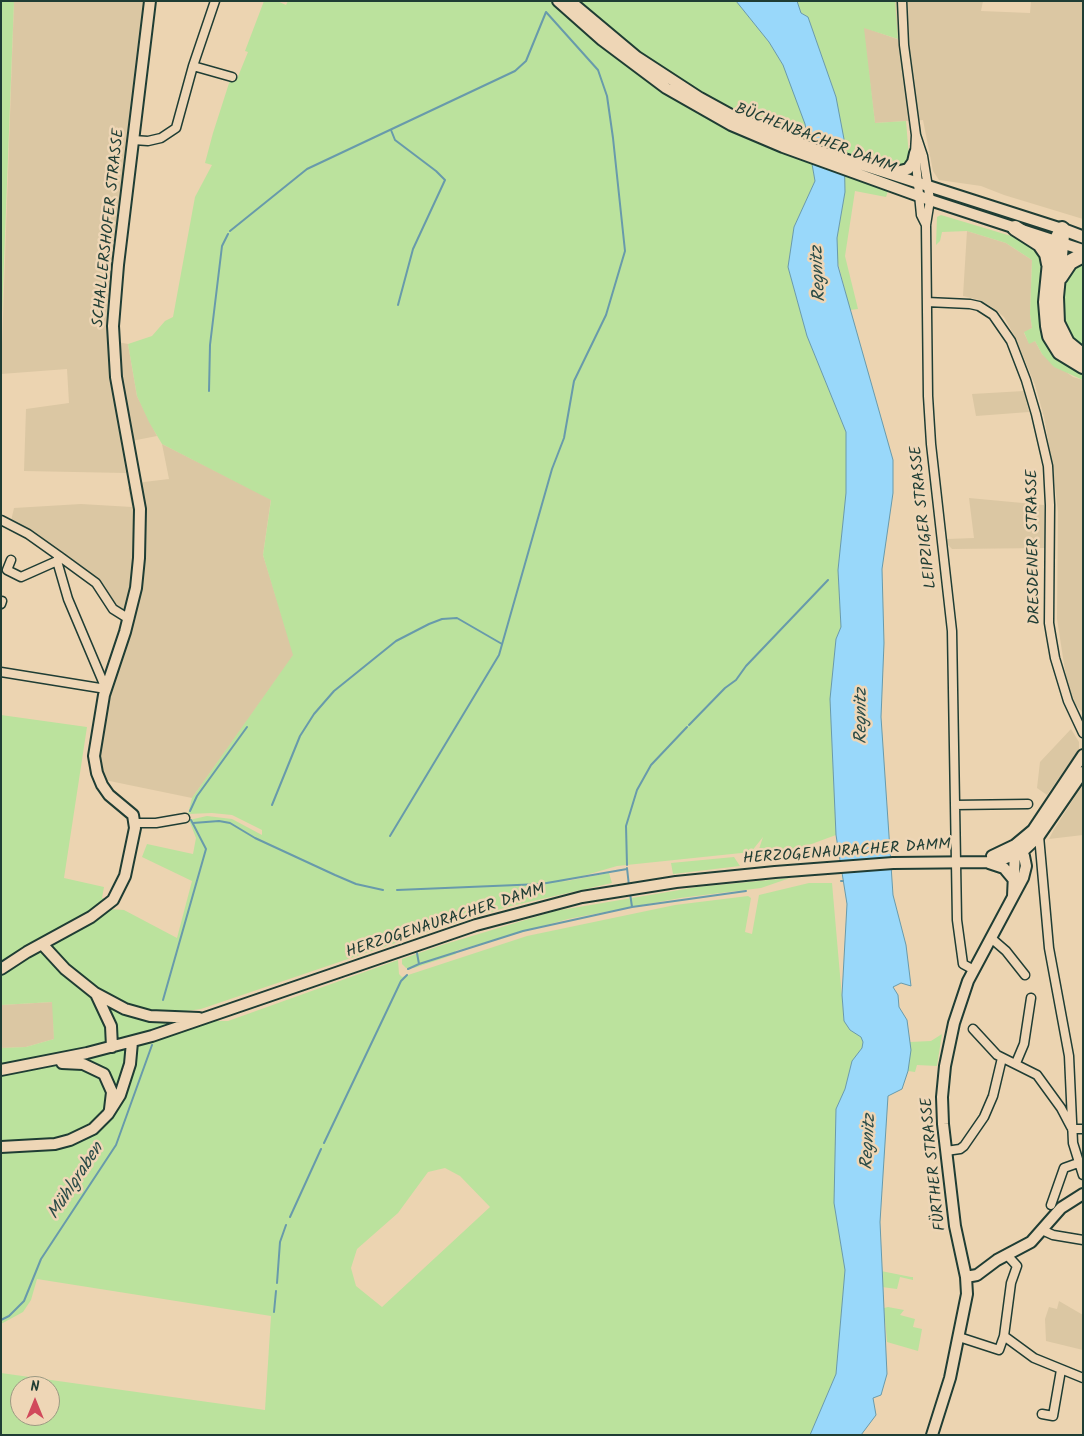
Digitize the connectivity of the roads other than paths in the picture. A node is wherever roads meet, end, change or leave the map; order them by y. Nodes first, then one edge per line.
1 (150, 1) edge
2 (215, 1) edge
3 (558, 1) edge
4 (570, 1) edge
5 (902, 1) edge
6 (635, 61) junction
7 (193, 66) junction
8 (232, 77) dead end
9 (916, 135) junction
10 (133, 140) junction
11 (915, 154) junction
12 (861, 170) junction
13 (886, 172) junction
14 (918, 182) junction
15 (928, 185) junction
16 (919, 196) junction
17 (930, 200) junction
18 (926, 225) junction
19 (1015, 228) junction
20 (1083, 237) edge
21 (1060, 238) junction
22 (1083, 250) edge
23 (1083, 255) edge
24 (1049, 267) junction
25 (1058, 282) junction
26 (927, 302) junction
27 (1083, 356) edge
28 (1083, 366) edge
29 (1, 520) edge
30 (58, 558) junction
31 (11, 560) dead end
32 (129, 619) junction
33 (1, 672) edge
34 (106, 689) junction
35 (1083, 733) edge
36 (1083, 756) edge
37 (1082, 773) edge
38 (955, 804) junction
39 (1028, 804) dead end
40 (185, 818) dead end
41 (136, 823) junction
42 (1039, 836) junction
43 (1017, 851) junction
44 (955, 861) junction
45 (972, 861) junction
46 (988, 862) junction
47 (1014, 880) junction
48 (1012, 900) junction
49 (991, 938) junction
50 (42, 944) junction
51 (1, 969) edge
52 (974, 970) junction
53 (1025, 975) dead end
54 (95, 993) junction
55 (1031, 998) dead end
56 (211, 1017) junction
57 (973, 1029) dead end
58 (132, 1042) junction
59 (112, 1047) junction
60 (1002, 1058) junction
61 (1016, 1063) junction
62 (38, 1064) junction
63 (1, 1070) edge
64 (108, 1114) junction
65 (1083, 1128) edge
66 (1072, 1129) junction
67 (1, 1147) edge
68 (946, 1150) junction
69 (1078, 1163) junction
70 (1083, 1175) edge
71 (1083, 1194) edge
72 (1051, 1204) dead end
73 (1042, 1230) junction
74 (1083, 1240) edge
75 (1007, 1255) junction
76 (966, 1277) junction
77 (1004, 1336) junction
78 (959, 1337) junction
79 (1061, 1370) junction
80 (1083, 1378) edge
81 (1042, 1414) dead end
82 (932, 1435) edge

1 - 10 main road, SCHALLERSHOFER STRASSE
2 - 7 street
3 - 6 main road, BÜCHENBACHER DAMM
4 - 6 main road, BÜCHENBACHER DAMM
5 - 9 street
6 - 12 main road, BÜCHENBACHER DAMM
7 - 8 street
7 - 10 street
9 - 11 street
9 - 15 street
10 - 32 main road, SCHALLERSHOFER STRASSE
11 - 13 main road
11 - 14 street
12 - 13 main road, BÜCHENBACHER DAMM
12 - 16 main road, BÜCHENBACHER DAMM
13 - 14 main road, BÜCHENBACHER DAMM
14 - 15 main road, BÜCHENBACHER DAMM
14 - 16 street
15 - 17 street
15 - 21 main road, BÜCHENBACHER DAMM
16 - 17 main road, BÜCHENBACHER DAMM
16 - 18 street, LEIPZIGER STRASSE
17 - 18 street, LEIPZIGER STRASSE
17 - 19 main road, BÜCHENBACHER DAMM
18 - 26 street, LEIPZIGER STRASSE
19 - 21 main road, BÜCHENBACHER DAMM
19 - 24 highway
20 - 21 main road
21 - 22 main road, BÜCHENBACHER DAMM
21 - 24 highway
21 - 25 highway
23 - 25 highway
24 - 28 highway
25 - 27 highway
26 - 35 street, DRESDENER STRASSE
26 - 38 street, LEIPZIGER STRASSE
29 - 30 street
30 - 31 street
30 - 32 street
30 - 34 street
32 - 34 main road, SCHALLERSHOFER STRASSE
33 - 34 street
34 - 41 main road, SCHALLERSHOFER STRASSE
36 - 43 main road
37 - 42 main road
38 - 39 street
38 - 44 street, LEIPZIGER STRASSE
40 - 41 street
41 - 50 main road
42 - 43 main road
42 - 66 street
43 - 45 main road, HERZOGENAURACHER DAMM
43 - 46 main road
43 - 47 main road, FÜRTHER STRASSE
43 - 48 main road, FÜRTHER STRASSE
44 - 45 main road, HERZOGENAURACHER DAMM
44 - 52 street, LEIPZIGER STRASSE
44 - 56 main road, HERZOGENAURACHER DAMM
45 - 46 main road, HERZOGENAURACHER DAMM
46 - 47 main road
47 - 48 main road, FÜRTHER STRASSE
48 - 49 main road, FÜRTHER STRASSE
49 - 52 main road, FÜRTHER STRASSE
49 - 53 street
50 - 51 main road
50 - 54 main road
52 - 68 main road, FÜRTHER STRASSE
54 - 56 main road
54 - 59 main road
55 - 61 street
56 - 58 main road, HERZOGENAURACHER DAMM
57 - 60 street
58 - 59 main road, HERZOGENAURACHER DAMM
58 - 64 main road
59 - 62 main road, HERZOGENAURACHER DAMM
60 - 61 street
60 - 68 street
61 - 66 street
62 - 63 main road, HERZOGENAURACHER DAMM
62 - 64 main road
64 - 67 main road
65 - 66 street
66 - 69 street
68 - 76 main road, FÜRTHER STRASSE
69 - 70 street
69 - 72 street
71 - 73 main road
73 - 74 street
73 - 75 main road
75 - 76 main road
75 - 77 street
76 - 78 main road, FÜRTHER STRASSE
77 - 78 street
77 - 79 street
78 - 82 main road, FÜRTHER STRASSE
79 - 80 street
79 - 81 street

